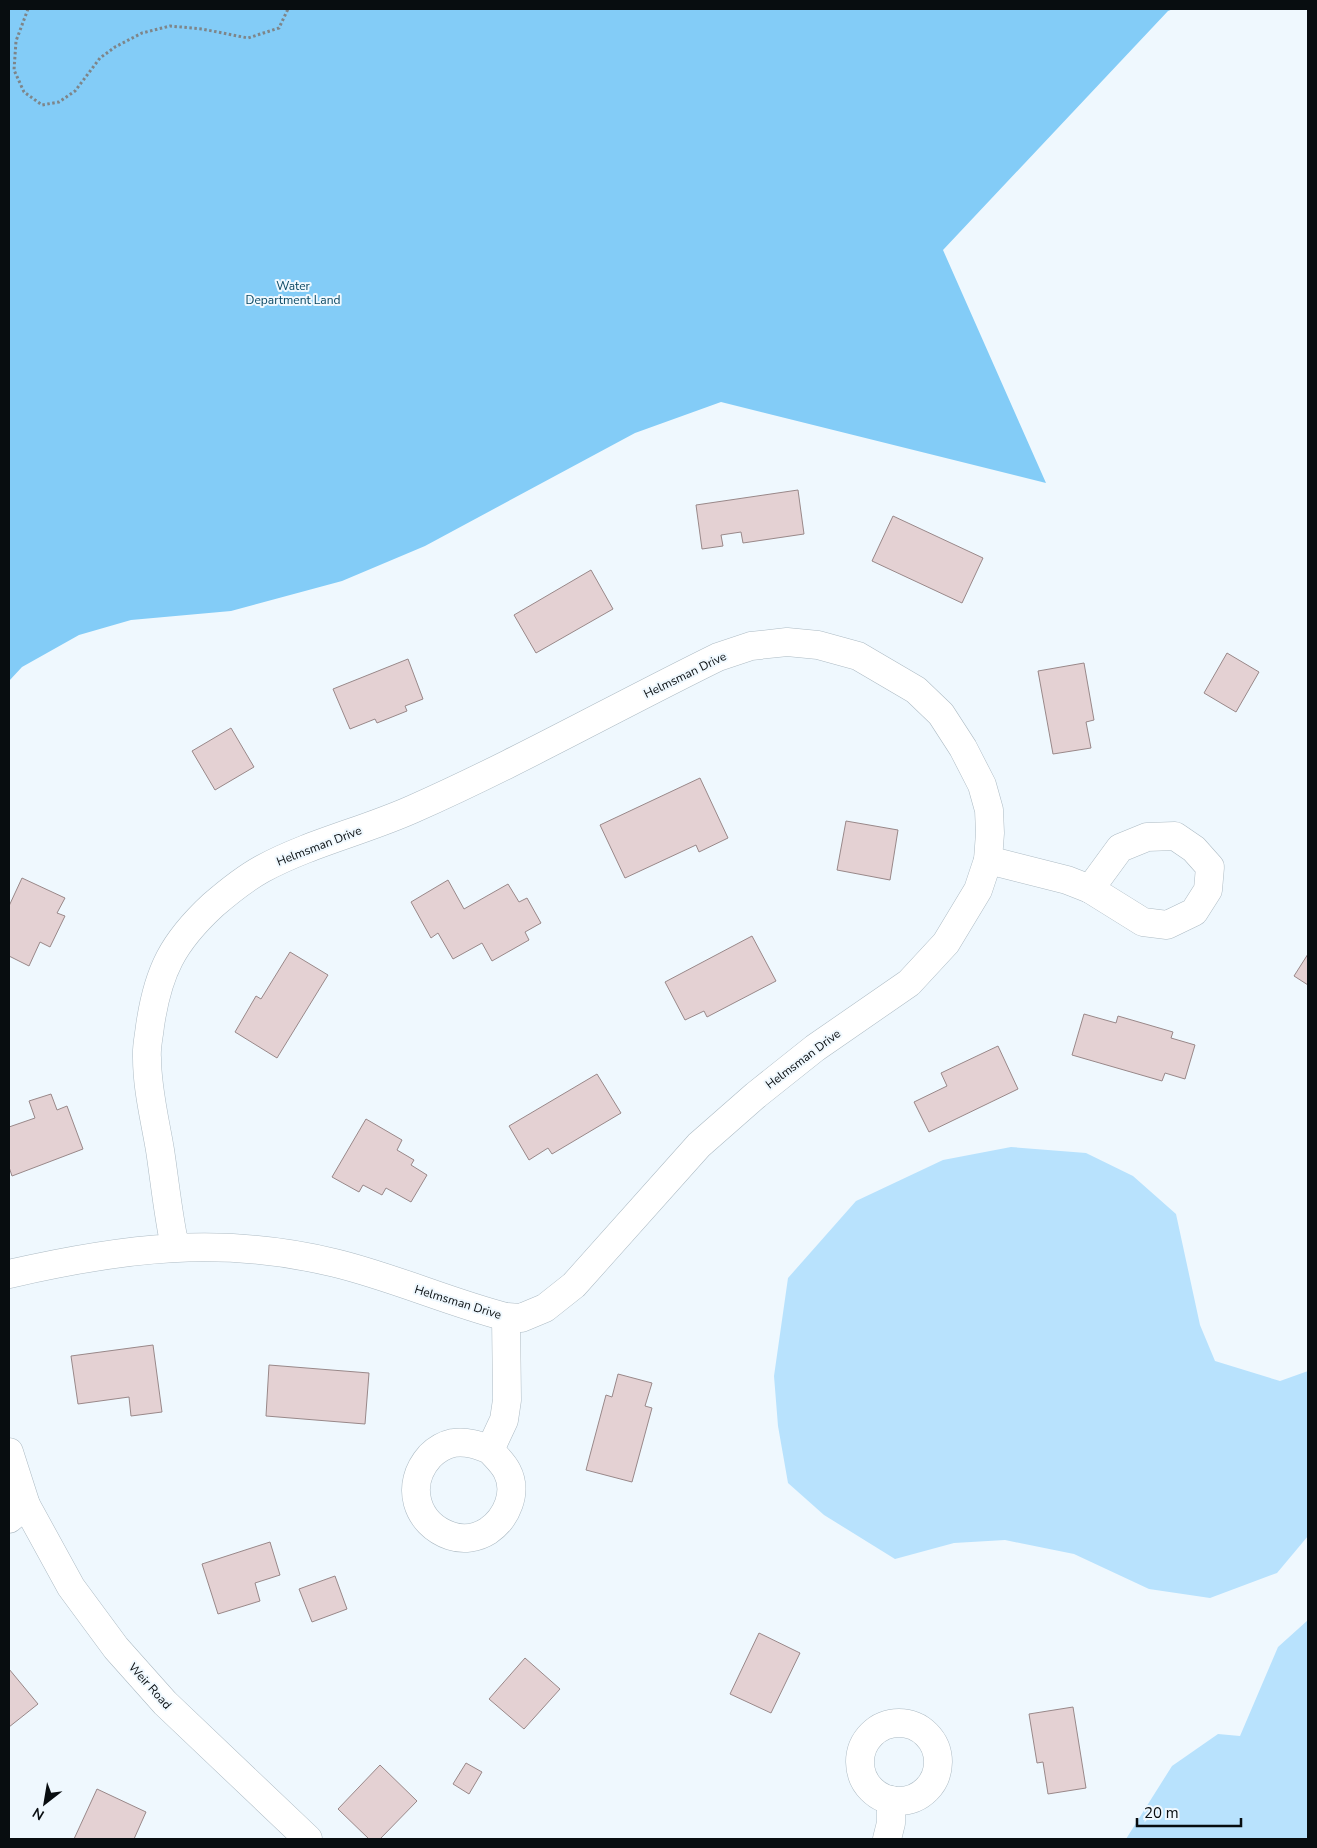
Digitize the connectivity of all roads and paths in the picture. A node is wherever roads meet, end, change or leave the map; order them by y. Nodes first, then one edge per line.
1 (28, 9) edge
2 (288, 9) edge
3 (988, 860) junction
4 (1090, 889) dead end
5 (175, 1247) junction
6 (9, 1274) edge
7 (506, 1317) junction
8 (490, 1450) dead end
9 (9, 1452) edge
10 (15, 1506) edge
11 (891, 1800) dead end
12 (308, 1839) edge
13 (888, 1839) edge

1 - 2 path
3 - 4 street
3 - 5 street, Helmsman Drive
3 - 7 street, Helmsman Drive
5 - 6 street, Helmsman Drive
5 - 7 street, Helmsman Drive
7 - 8 street
9 - 10 street, Weir Road
10 - 12 street, Weir Road
11 - 13 street

